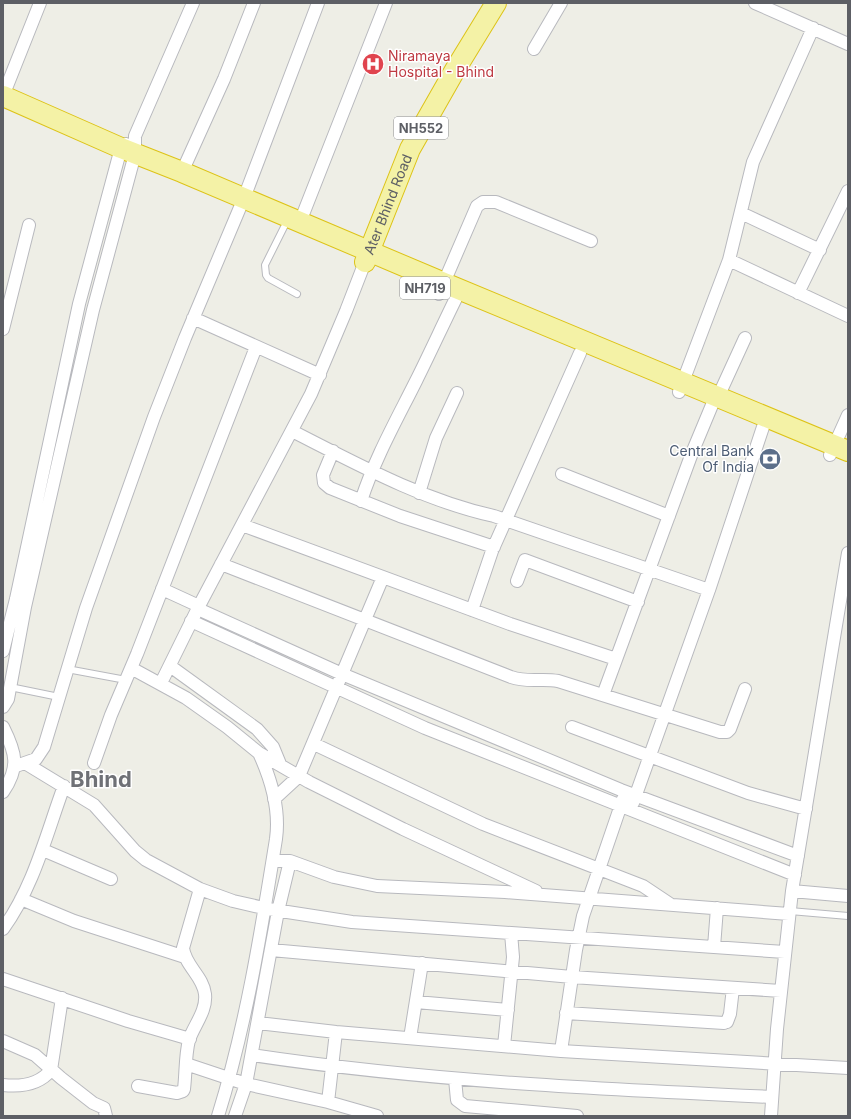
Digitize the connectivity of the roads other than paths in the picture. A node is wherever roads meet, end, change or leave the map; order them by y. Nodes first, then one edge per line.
1 (40, 3) edge
2 (193, 3) edge
3 (254, 3) edge
4 (318, 3) edge
5 (386, 3) edge
6 (496, 3) edge
7 (561, 3) edge
8 (755, 3) edge
9 (812, 28) junction
10 (848, 44) edge
11 (534, 49) dead end
12 (3, 96) edge
13 (3, 111) edge
14 (128, 153) junction
15 (182, 172) junction
16 (848, 191) edge
17 (242, 203) junction
18 (741, 213) junction
19 (291, 222) junction
20 (29, 225) dead end
21 (591, 241) dead end
22 (820, 250) junction
23 (367, 256) junction
24 (729, 260) junction
25 (449, 292) junction
26 (798, 293) junction
27 (297, 294) dead end
28 (848, 316) edge
29 (193, 318) junction
30 (3, 329) edge
31 (745, 338) dead end
32 (256, 347) junction
33 (580, 353) junction
34 (320, 375) junction
35 (681, 387) junction
36 (457, 393) dead end
37 (715, 401) junction
38 (848, 415) edge
39 (763, 427) junction
40 (292, 431) junction
41 (333, 452) junction
42 (840, 453) edge
43 (371, 471) junction
44 (562, 474) dead end
45 (419, 492) junction
46 (361, 501) junction
47 (669, 516) junction
48 (506, 520) junction
49 (242, 525) junction
50 (494, 547) junction
51 (848, 553) edge
52 (221, 564) junction
53 (650, 570) junction
54 (383, 577) junction
55 (517, 582) dead end
56 (162, 589) junction
57 (709, 590) junction
58 (638, 602) junction
59 (198, 608) junction
60 (472, 610) junction
61 (366, 620) junction
62 (191, 621) junction
63 (3, 651) edge
64 (616, 659) junction
65 (134, 662) junction
66 (8, 669) edge
67 (68, 669) junction
68 (165, 674) junction
69 (342, 674) junction
70 (126, 680) junction
71 (10, 687) junction
72 (337, 687) junction
73 (745, 689) dead end
74 (603, 695) junction
75 (59, 697) junction
76 (207, 704) junction
77 (3, 707) edge
78 (665, 714) junction
79 (572, 726) dead end
80 (3, 728) edge
81 (314, 744) junction
82 (650, 756) junction
83 (270, 759) junction
84 (94, 763) dead end
85 (20, 764) junction
86 (299, 776) junction
87 (64, 786) junction
88 (3, 792) edge
89 (630, 794) junction
90 (274, 799) junction
91 (625, 809) junction
92 (806, 809) junction
93 (43, 850) junction
94 (798, 856) junction
95 (281, 861) junction
96 (600, 870) junction
97 (795, 875) junction
98 (111, 879) dead end
99 (200, 889) junction
100 (792, 891) junction
101 (542, 895) junction
102 (848, 896) edge
103 (588, 898) junction
104 (21, 899) junction
105 (670, 904) junction
106 (717, 908) junction
107 (271, 910) junction
108 (789, 913) junction
109 (848, 916) edge
110 (3, 929) edge
111 (511, 933) junction
112 (578, 937) junction
113 (714, 947) junction
114 (271, 950) junction
115 (785, 952) junction
116 (185, 956) junction
117 (422, 963) junction
118 (259, 971) junction
119 (511, 972) junction
120 (572, 977) junction
121 (3, 978) edge
122 (733, 988) junction
123 (781, 991) junction
124 (62, 998) junction
125 (416, 1002) junction
126 (508, 1010) junction
127 (566, 1013) junction
128 (258, 1023) junction
129 (336, 1032) junction
130 (410, 1038) junction
131 (190, 1039) junction
132 (3, 1041) edge
133 (504, 1046) junction
134 (561, 1050) junction
135 (252, 1055) junction
136 (774, 1062) junction
137 (186, 1064) junction
138 (332, 1066) junction
139 (848, 1068) edge
140 (51, 1070) junction
141 (456, 1079) junction
142 (237, 1081) junction
143 (3, 1085) edge
144 (138, 1086) dead end
145 (772, 1096) junction
146 (328, 1102) junction
147 (340, 1111) edge
148 (106, 1116) edge
149 (218, 1116) edge
150 (235, 1116) edge
151 (377, 1116) edge
152 (577, 1116) edge
153 (771, 1116) edge

1 - 12 street
2 - 14 street
3 - 15 street
4 - 17 street
5 - 19 street
6 - 23 highway, Ater Bhind Road / NH552
7 - 11 street
8 - 9 street
9 - 10 street
9 - 18 street
12 - 14 highway, NH719
13 - 14 highway, NH719
14 - 15 highway, NH719
14 - 17 highway, NH719
14 - 63 street
14 - 66 street
15 - 17 highway, NH719
16 - 22 street
17 - 19 highway, NH719
17 - 29 street
18 - 22 street
18 - 24 street
19 - 23 highway, NH719
19 - 27 lane
20 - 30 street
21 - 25 street
22 - 26 street
23 - 25 highway, NH719
23 - 34 street
24 - 26 street
24 - 35 street
25 - 33 highway, NH719
25 - 35 highway, NH719
25 - 43 street
26 - 28 street
29 - 32 street
29 - 67 street
31 - 37 street
32 - 34 street
32 - 56 street
33 - 35 highway, NH719
33 - 48 street
34 - 40 street
35 - 37 highway, NH719
36 - 45 street
37 - 39 highway, NH719
37 - 42 highway, NH719
37 - 47 street
38 - 42 street
39 - 42 highway, NH719
39 - 57 street
40 - 41 street
40 - 49 street
41 - 43 street
41 - 46 street
43 - 45 street
43 - 46 street
44 - 47 street
45 - 48 street
46 - 50 street
47 - 53 street
48 - 50 street
48 - 53 street
49 - 52 street
49 - 54 street
50 - 60 street
51 - 92 street
52 - 59 street
52 - 61 street
53 - 57 street
53 - 58 street
54 - 60 street
54 - 61 street
55 - 58 street
56 - 59 street
56 - 65 street
57 - 78 street
58 - 64 street
59 - 62 street
59 - 69 street
60 - 64 street
61 - 69 street
61 - 74 street
62 - 68 street
62 - 72 street
64 - 74 street
65 - 68 street
65 - 70 street
66 - 71 street
67 - 70 lane
67 - 75 street
68 - 76 street
68 - 76 street
69 - 72 street
69 - 89 street
70 - 84 street
71 - 75 lane
71 - 77 street
72 - 81 street
72 - 91 street
73 - 78 street
74 - 78 street
75 - 85 street
76 - 83 street
76 - 83 street
78 - 82 street
79 - 82 street
80 - 85 street
81 - 86 street
81 - 96 street
82 - 89 street
82 - 92 street
83 - 86 street
83 - 90 street
85 - 87 street
85 - 88 street
86 - 90 street
86 - 101 street
87 - 93 street
87 - 99 street
89 - 91 street
89 - 94 street
90 - 95 street
91 - 96 street
91 - 97 street
92 - 94 street
93 - 98 street
93 - 104 street
94 - 97 street
95 - 101 street
95 - 107 street
95 - 107 street
96 - 103 street
96 - 105 street
97 - 100 street
99 - 107 street
99 - 116 street
100 - 102 street
100 - 108 street
101 - 103 street
103 - 105 street
103 - 112 street
104 - 110 street
104 - 116 street
105 - 106 street
106 - 108 street
106 - 113 street
107 - 111 street
107 - 114 street
107 - 118 street
108 - 109 lane
108 - 115 street
111 - 112 street
111 - 119 street
112 - 113 street
112 - 120 street
113 - 115 street
114 - 117 street
114 - 118 street
115 - 123 street
116 - 131 street
117 - 119 street
117 - 125 street
118 - 128 street
118 - 142 street
119 - 120 street
119 - 126 street
120 - 122 street
120 - 127 street
121 - 124 street
122 - 123 street
122 - 127 street
123 - 136 street
124 - 131 street
124 - 140 street
125 - 126 street
125 - 130 street
126 - 133 street
127 - 134 street
128 - 129 street
128 - 135 street
129 - 130 street
129 - 138 street
130 - 133 street
131 - 137 street
132 - 140 street
133 - 134 street
134 - 136 street
135 - 138 street
135 - 142 street
136 - 139 street
136 - 145 street
137 - 142 street
137 - 144 street
138 - 141 street
138 - 146 street
140 - 143 street
140 - 148 street
141 - 145 street
141 - 152 street
142 - 146 street
142 - 149 street
142 - 150 street
145 - 153 street
146 - 147 street
147 - 151 street

